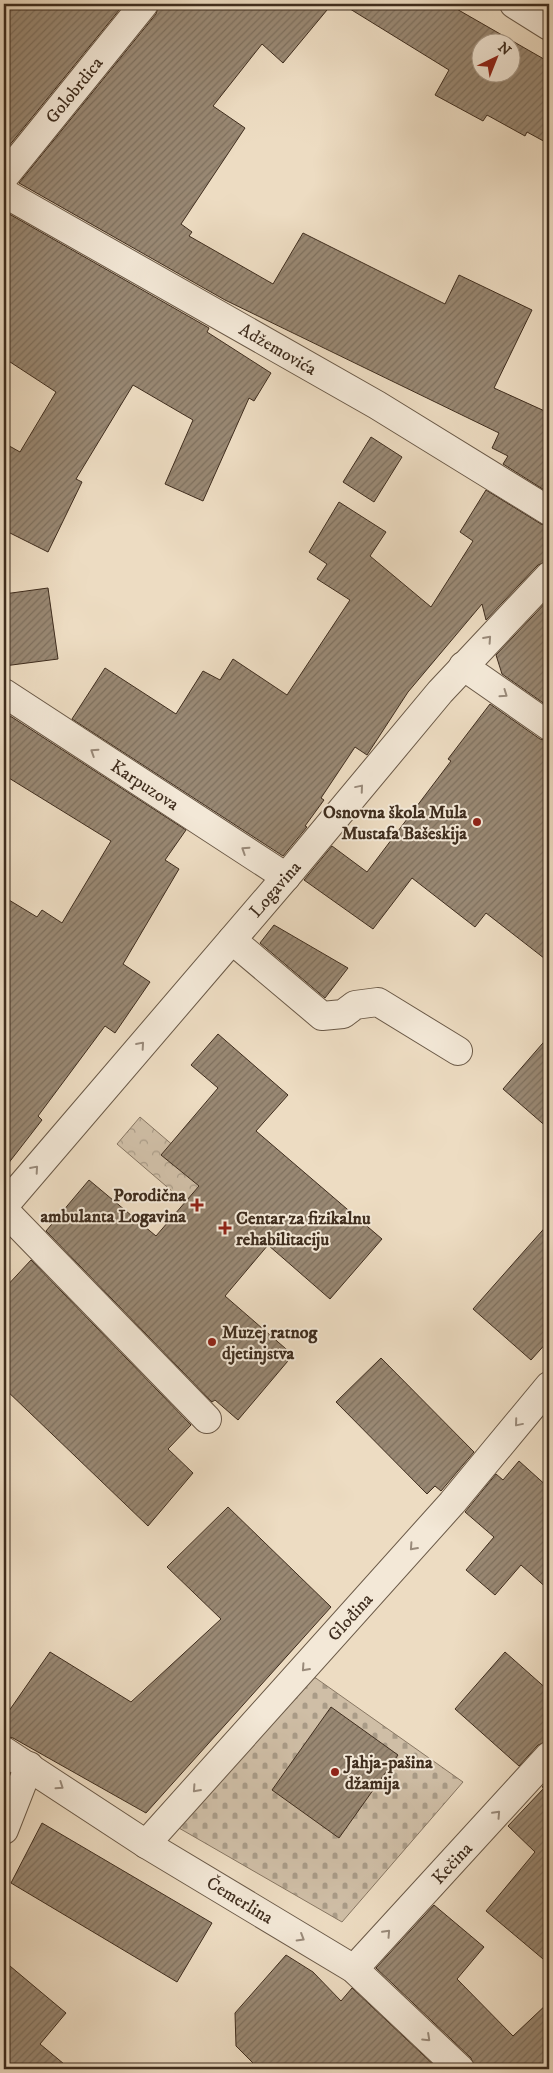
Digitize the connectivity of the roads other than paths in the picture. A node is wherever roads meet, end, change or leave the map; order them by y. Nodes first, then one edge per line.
1 (144, 4) edge
2 (514, 4) edge
3 (549, 26) edge
4 (4, 177) edge
5 (4, 193) edge
6 (549, 511) edge
7 (549, 576) edge
8 (463, 666) junction
9 (4, 693) edge
10 (549, 726) edge
11 (286, 877) junction
12 (232, 940) junction
13 (458, 1050) dead end
14 (4, 1206) edge
15 (4, 1210) edge
16 (549, 1386) edge
17 (206, 1418) dead end
18 (4, 1751) edge
19 (549, 1756) edge
20 (30, 1766) junction
21 (4, 1830) edge
22 (146, 1844) junction
23 (354, 1969) junction
24 (460, 2069) edge

1 - 4 street, Golobrdica
2 - 3 street
5 - 6 street, Adžemovića
8 -> 7 street, Logavina
8 -> 10 street
11 -> 8 street, Logavina
11 -> 9 street, Karpuzova
11 - 12 street, Logavina
12 - 13 street
14 -> 12 street, Logavina
15 - 17 street
16 -> 22 street, Glođina
18 - 20 street, Čemerlina
23 -> 19 street, Kečina
20 - 21 street
20 -> 22 street, Čemerlina
22 -> 23 street, Čemerlina
23 -> 24 street, Čemerlina

